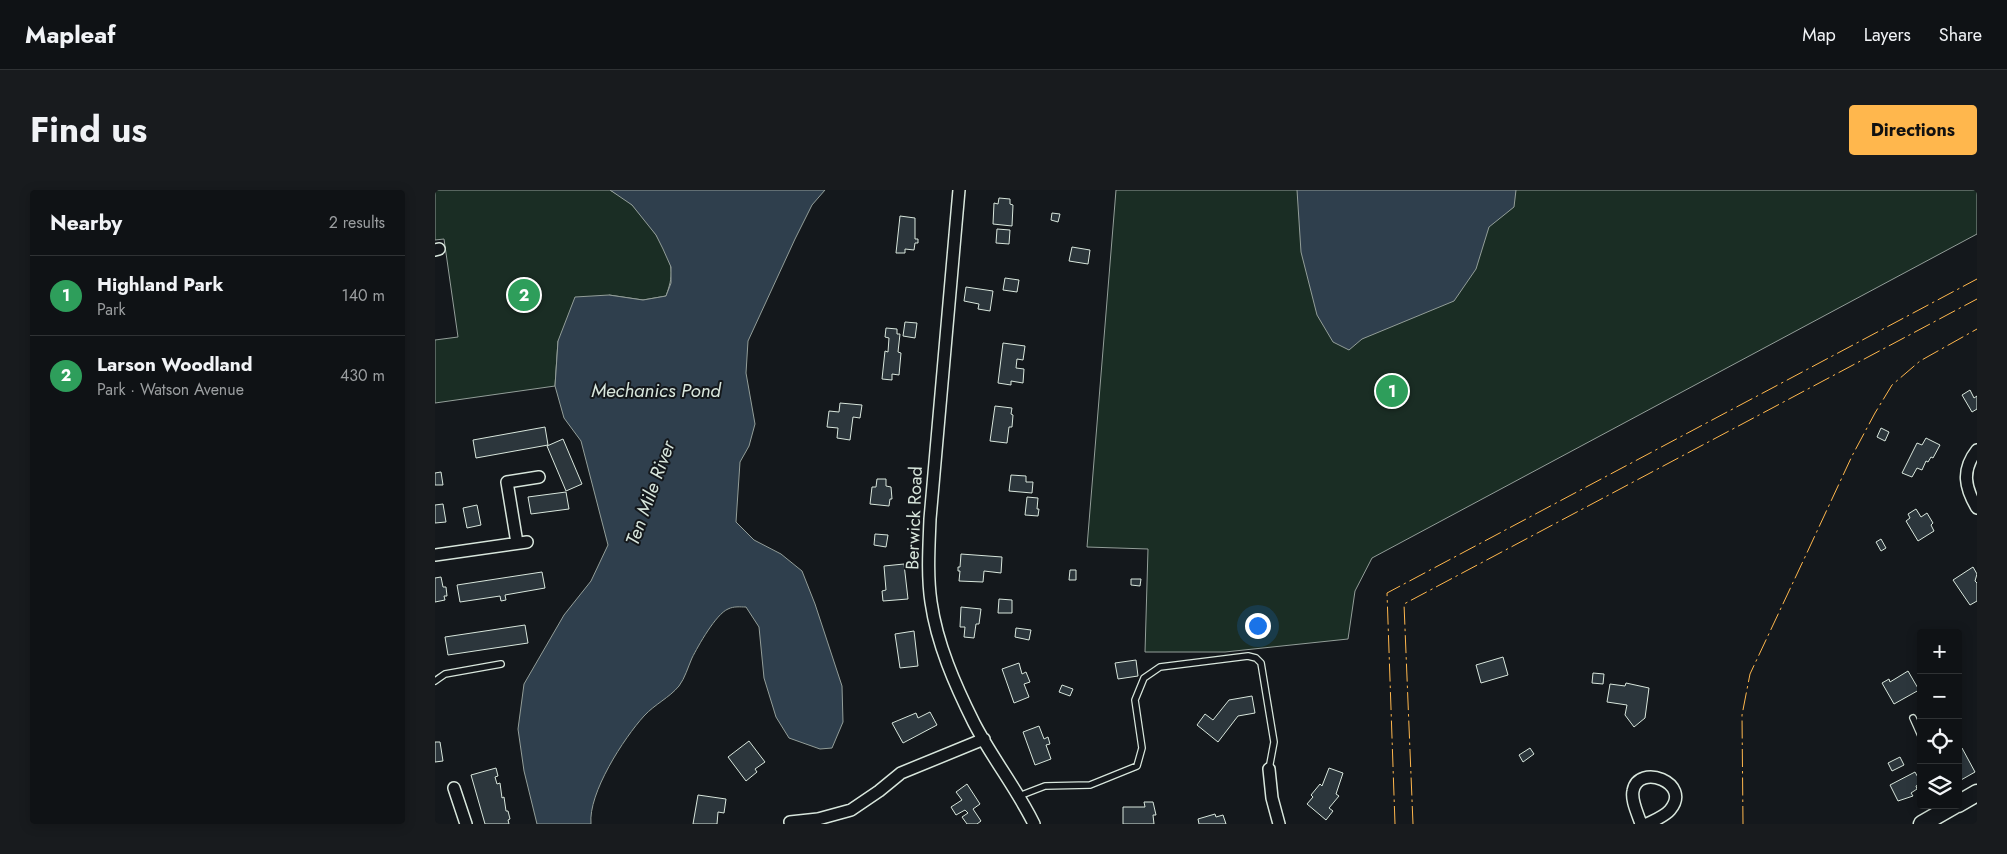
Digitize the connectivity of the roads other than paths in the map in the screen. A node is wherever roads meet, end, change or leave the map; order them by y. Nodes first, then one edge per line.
1 (959, 190) edge
2 (1977, 450) edge
3 (539, 477) dead end
4 (1977, 508) edge
5 (435, 555) edge
6 (501, 664) dead end
7 (435, 681) edge
8 (1913, 718) dead end
9 (1917, 727) edge
10 (984, 739) junction
11 (1269, 768) joint
12 (454, 788) dead end
13 (1977, 793) edge
14 (1019, 796) junction
15 (1962, 801) edge
16 (1948, 809) edge
17 (789, 822) dead end
18 (466, 824) edge
19 (1035, 824) edge
20 (1279, 824) edge
21 (1641, 824) edge
22 (1647, 824) edge
23 (1922, 824) edge

1 - 10 street, Berwick Road
2 - 4 street
3 - 5 street
6 - 7 lane
8 - 9 lane
10 - 14 street, Berwick Road
10 - 17 street
11 - 14 lane
11 - 20 street
12 - 18 street
13 - 15 main road
14 - 19 street, Berwick Road
16 - 23 main road
21 - 22 street

